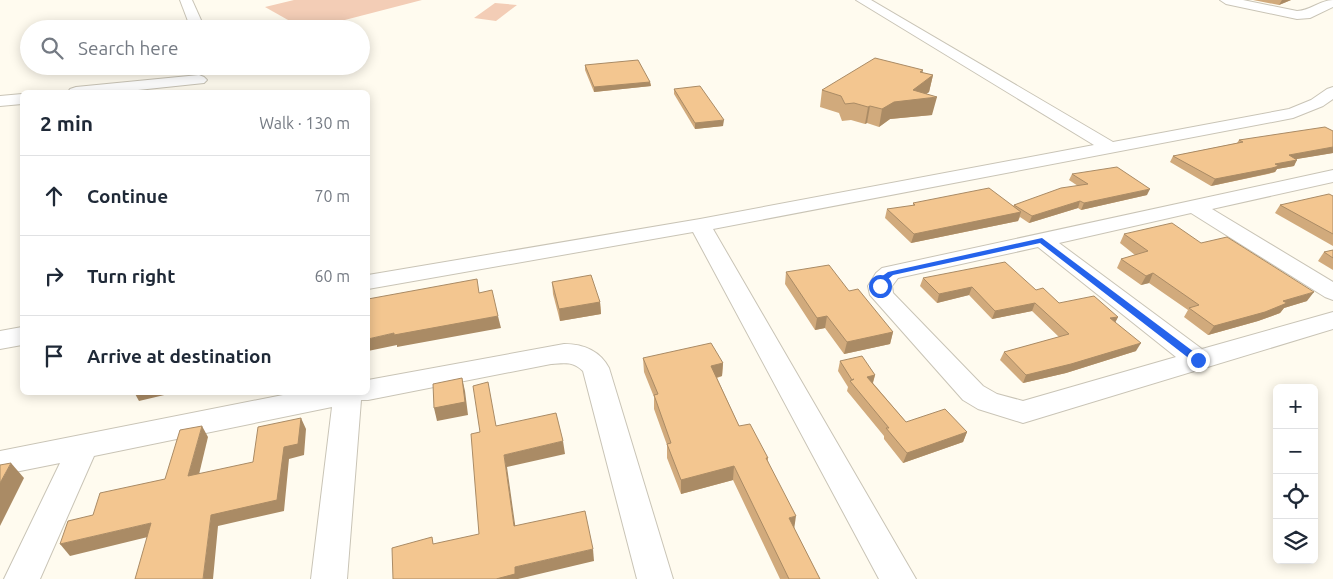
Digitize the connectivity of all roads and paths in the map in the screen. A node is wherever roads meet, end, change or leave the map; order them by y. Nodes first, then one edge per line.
1 (186, 0) edge
2 (862, 0) edge
3 (1226, 0) edge
4 (1333, 2) edge
5 (194, 20) edge
6 (200, 80) edge
7 (97, 90) edge
8 (1333, 92) edge
9 (20, 99) edge
10 (0, 101) edge
11 (1111, 148) junction
12 (1333, 176) edge
13 (1312, 181) junction
14 (1333, 192) edge
15 (1194, 206) junction
16 (700, 225) junction
17 (1042, 240) junction
18 (370, 282) edge
19 (1333, 292) edge
20 (1333, 320) edge
21 (20, 336) edge
22 (0, 340) edge
23 (1198, 360) junction
24 (370, 389) edge
25 (341, 395) edge
26 (356, 395) edge
27 (83, 447) junction
28 (0, 463) edge
29 (22, 579) edge
30 (329, 579) edge
31 (655, 579) edge
32 (898, 579) edge

1 - 5 street
2 - 11 street
3 - 4 street
6 - 7 street
8 - 11 street
9 - 10 street
11 - 16 street
12 - 13 street
13 - 14 street
13 - 15 street
15 - 17 street
15 - 19 street
16 - 18 street
16 - 32 street
17 - 23 street
17 - 23 street
20 - 23 street
21 - 22 street
24 - 31 street
25 - 27 street
26 - 30 street
27 - 28 street
27 - 29 street

